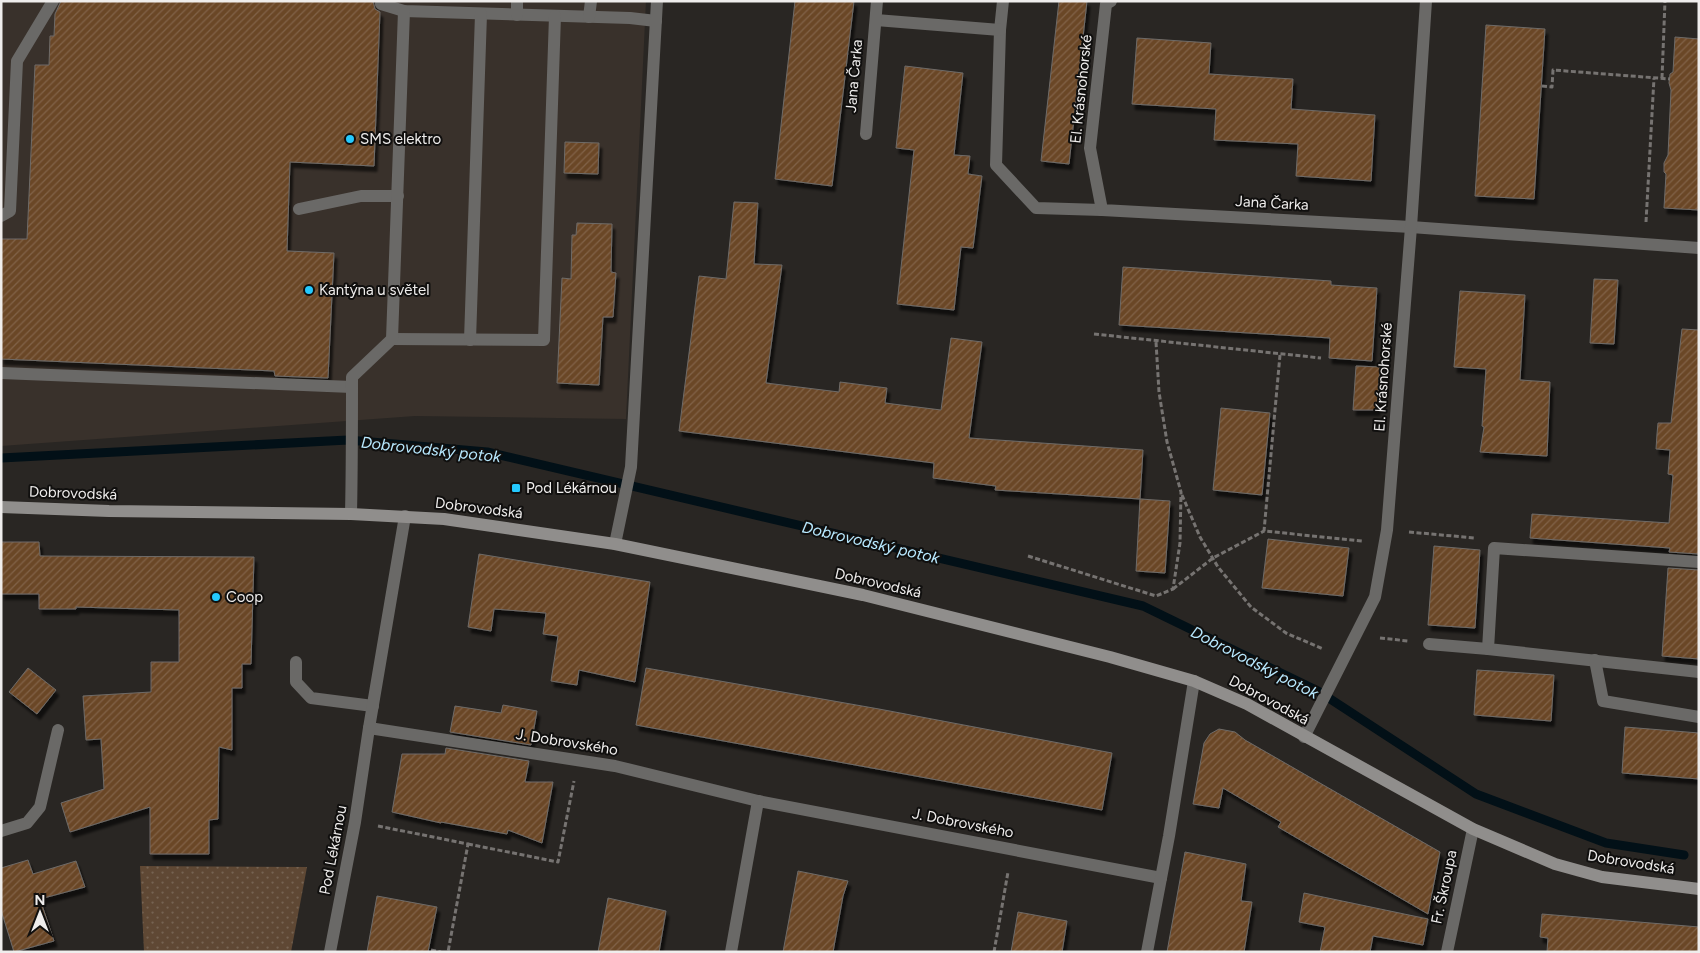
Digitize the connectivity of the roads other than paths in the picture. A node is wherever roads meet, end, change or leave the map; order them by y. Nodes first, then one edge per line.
1 (53, 1) edge
2 (517, 1) edge
3 (591, 1) edge
4 (657, 1) edge
5 (877, 1) edge
6 (1003, 1) edge
7 (1110, 1) edge
8 (1426, 1) edge
9 (381, 4) dead end
10 (404, 11) junction
11 (481, 14) junction
12 (517, 15) junction
13 (555, 16) junction
14 (589, 17) junction
15 (876, 20) junction
16 (656, 21) junction
17 (1000, 30) junction
18 (866, 134) dead end
19 (398, 196) junction
20 (299, 209) dead end
21 (1102, 210) junction
22 (1, 216) edge
23 (1411, 227) junction
24 (1699, 248) edge
25 (392, 339) junction
26 (470, 340) junction
27 (1, 373) edge
28 (352, 387) junction
29 (1, 507) edge
30 (351, 514) junction
31 (406, 516) junction
32 (615, 544) junction
33 (1699, 562) edge
34 (1429, 644) road end
35 (1488, 649) junction
36 (1595, 660) junction
37 (296, 662) dead end
38 (1699, 672) edge
39 (1194, 681) junction
40 (373, 706) junction
41 (1699, 717) edge
42 (369, 728) junction
43 (58, 730) dead end
44 (1304, 737) junction
45 (758, 801) junction
46 (1473, 829) junction
47 (1, 831) edge
48 (1161, 878) junction
49 (1699, 889) edge
50 (330, 952) edge
51 (731, 952) edge
52 (1147, 952) edge
53 (1448, 952) edge

1 - 22 street
2 - 12 street
3 - 14 street
4 - 16 street
5 - 15 street, Jana Čarka
6 - 17 street, Jana Čarka
7 - 21 street, El. Krásnohorské
8 - 23 street, El. Krásnohorské
9 - 10 street
10 - 11 street
10 - 19 street
11 - 12 street
11 - 26 street
12 - 13 street
13 - 14 street
13 - 26 street
14 - 16 street
15 - 17 street
15 - 18 street, Jana Čarka
16 - 32 street
17 - 21 street, Jana Čarka
19 - 20 street
19 - 25 street
21 - 23 street, Jana Čarka
23 - 24 street, Jana Čarka
23 - 44 street, El. Krásnohorské
25 - 26 street
25 - 28 street
27 - 28 street
28 - 30 street
29 - 30 main road, Dobrovodská
30 - 31 main road, Dobrovodská
31 - 32 main road, Dobrovodská
31 - 40 street, Pod Lékárnou
32 - 39 main road, Dobrovodská
33 - 35 street
34 - 35 street
35 - 36 street
36 - 38 street
36 - 41 street
37 - 40 street
39 - 44 main road, Dobrovodská
39 - 48 street
40 - 42 street, Pod Lékárnou
42 - 45 street, J. Dobrovského
42 - 50 street, Pod Lékárnou
43 - 47 street
44 - 46 main road, Dobrovodská
45 - 48 street, J. Dobrovského
45 - 51 street
46 - 49 main road, Dobrovodská
46 - 53 street, Fr. Škroupa
48 - 52 street

